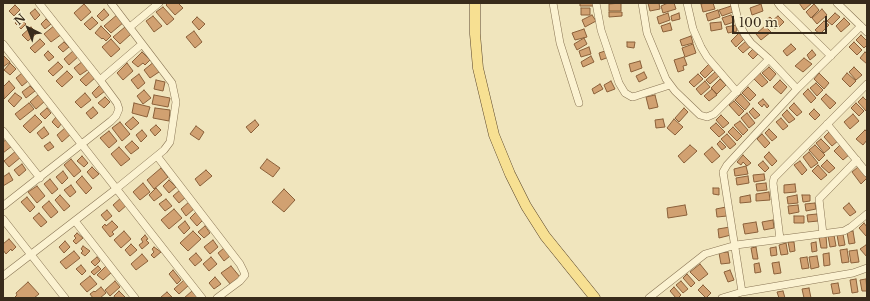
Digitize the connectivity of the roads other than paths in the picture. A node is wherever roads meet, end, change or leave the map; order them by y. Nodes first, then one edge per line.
1 (39, 3) edge
2 (111, 3) edge
3 (159, 3) edge
4 (475, 3) edge
5 (552, 3) edge
6 (596, 3) edge
7 (642, 3) edge
8 (687, 3) edge
9 (734, 3) edge
10 (778, 3) edge
11 (838, 3) edge
12 (861, 26) junction
13 (130, 27) junction
14 (867, 32) edge
15 (3, 44) edge
16 (142, 44) junction
17 (831, 56) junction
18 (769, 59) junction
19 (100, 80) junction
20 (867, 84) edge
21 (670, 85) junction
22 (797, 89) junction
23 (737, 92) junction
24 (579, 103) dead end
25 (827, 124) junction
26 (3, 131) edge
27 (81, 144) junction
28 (157, 156) junction
29 (857, 160) junction
30 (867, 173) edge
31 (40, 178) junction
32 (116, 189) junction
33 (3, 206) edge
34 (867, 214) edge
35 (3, 219) edge
36 (75, 221) junction
37 (823, 234) junction
38 (780, 239) junction
39 (736, 245) junction
40 (31, 254) junction
41 (867, 268) edge
42 (3, 276) edge
43 (742, 292) junction
44 (65, 298) edge
45 (135, 298) edge
46 (202, 298) edge
47 (217, 298) edge
48 (595, 298) edge
49 (650, 298) edge
50 (722, 298) edge

1 - 19 street
2 - 13 street
3 - 13 street
4 - 48 main road
5 - 24 street
6 - 21 street
7 - 21 street
8 - 23 street
9 - 18 street
10 - 17 street
11 - 12 street
12 - 14 street
12 - 17 street
13 - 16 street
15 - 27 street
16 - 19 street
16 - 28 street
17 - 22 street
18 - 22 street
18 - 23 street
19 - 27 street
20 - 25 street
21 - 23 street
22 - 39 street
25 - 29 street
25 - 38 street
26 - 31 street
27 - 31 street
27 - 32 street
28 - 32 street
28 - 47 street
29 - 30 street
29 - 37 street
31 - 33 street
32 - 36 street
32 - 46 street
34 - 37 street
35 - 40 street
36 - 40 street
36 - 45 street
37 - 38 street
38 - 39 street
39 - 43 street
39 - 49 street
40 - 42 street
40 - 44 street
41 - 43 street
43 - 50 street

